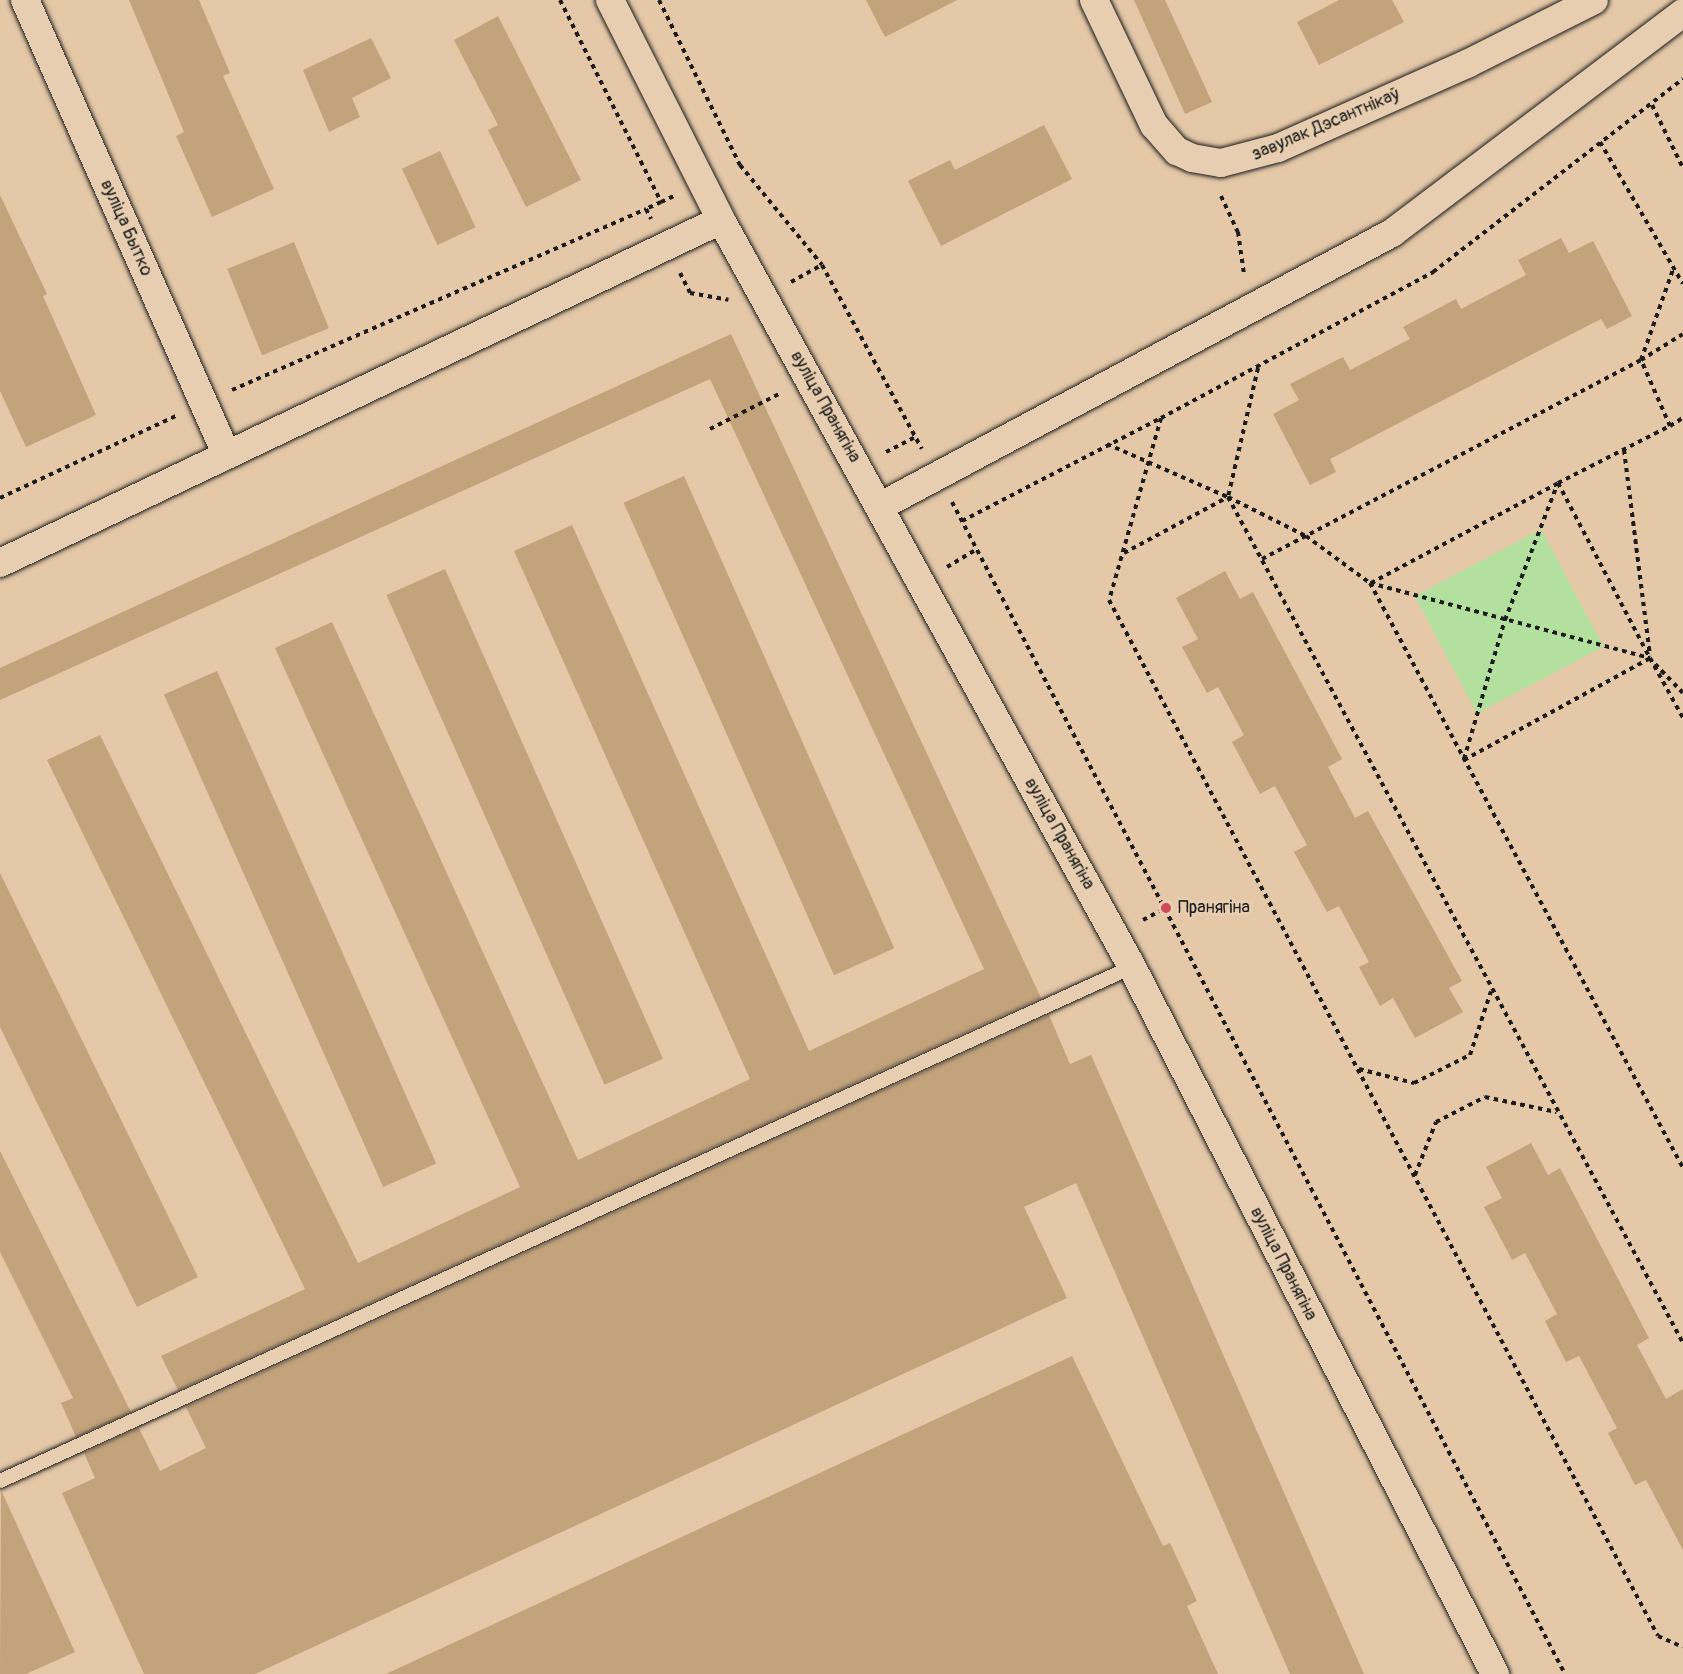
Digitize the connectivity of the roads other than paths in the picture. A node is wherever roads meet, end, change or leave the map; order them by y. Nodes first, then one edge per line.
1 (25, 0) edge
2 (610, 0) edge
3 (1094, 0) edge
4 (1594, 0) edge
5 (1683, 13) edge
6 (721, 220) junction
7 (227, 455) junction
8 (879, 507) junction
9 (0, 563) edge
10 (1132, 967) junction
11 (0, 1481) edge
12 (1495, 1674) edge

1 - 7 street, вуліца Бытко
2 - 6 street, вуліца Пранягіна
3 - 4 street, завулак Дэсантнікаў
5 - 8 street
6 - 7 street
6 - 8 street, вуліца Пранягіна
7 - 9 street
8 - 10 street, вуліца Пранягіна
10 - 11 lane
10 - 12 street, вуліца Пранягіна

